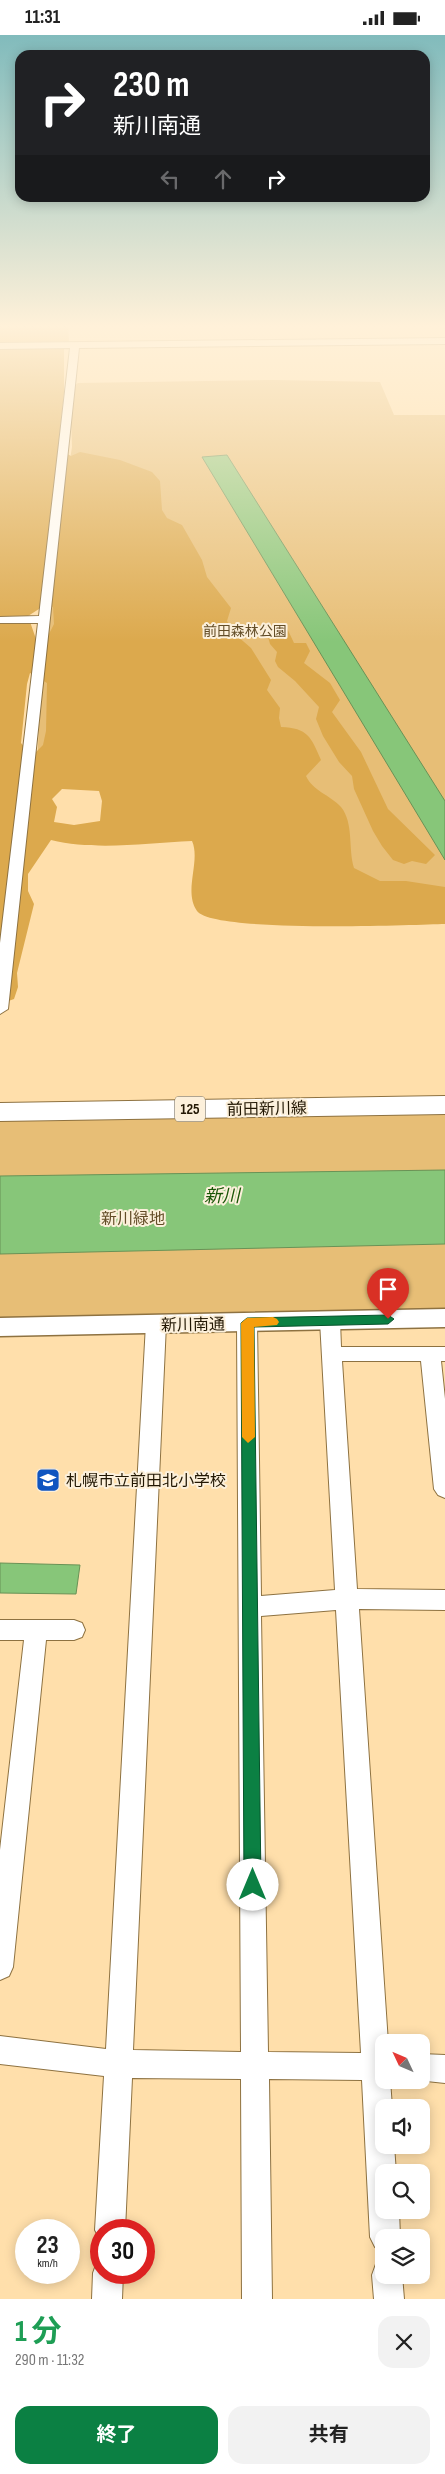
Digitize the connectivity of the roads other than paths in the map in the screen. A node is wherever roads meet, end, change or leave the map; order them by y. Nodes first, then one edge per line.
1 (65, 431) edge
2 (44, 619) junction
3 (0, 620) edge
4 (0, 1009) edge
5 (445, 1091) edge
6 (0, 1097) edge
7 (445, 1105) edge
8 (0, 1112) edge
9 (445, 1318) edge
10 (330, 1321) junction
11 (247, 1323) junction
12 (156, 1325) junction
13 (0, 1327) edge
14 (332, 1354) junction
15 (438, 1354) edge
16 (445, 1489) edge
17 (347, 1599) junction
18 (445, 1600) edge
19 (250, 1607) junction
20 (0, 1630) edge
21 (36, 1630) junction
22 (74, 1630) dead end
23 (0, 1967) edge
24 (378, 2034) edge
25 (0, 2051) edge
26 (117, 2064) junction
27 (254, 2065) junction
28 (375, 2067) edge
29 (430, 2068) edge
30 (445, 2069) edge
31 (381, 2089) edge
32 (383, 2164) edge
33 (110, 2219) edge
34 (108, 2284) edge
35 (388, 2284) edge
36 (107, 2299) edge
37 (257, 2299) edge
38 (389, 2299) edge

1 - 2 street
2 - 3 street
2 - 4 street
5 - 6 main road, 前田新川線 / 125
7 - 8 main road, 前田新川線 / 125
9 - 10 street, 新川南通
10 - 11 street, 新川南通
10 - 14 street
11 - 12 street, 新川南通
11 - 19 street
12 - 13 street, 新川南通
12 - 26 street
14 - 15 street
14 - 17 street
15 - 16 street
17 - 18 street
17 - 19 street
17 - 24 street
19 - 27 street
20 - 21 street
21 - 22 street
21 - 23 street
25 - 26 street
26 - 27 street
26 - 33 street
27 - 28 street
27 - 37 street
29 - 30 street
31 - 32 street
34 - 36 street
35 - 38 street

